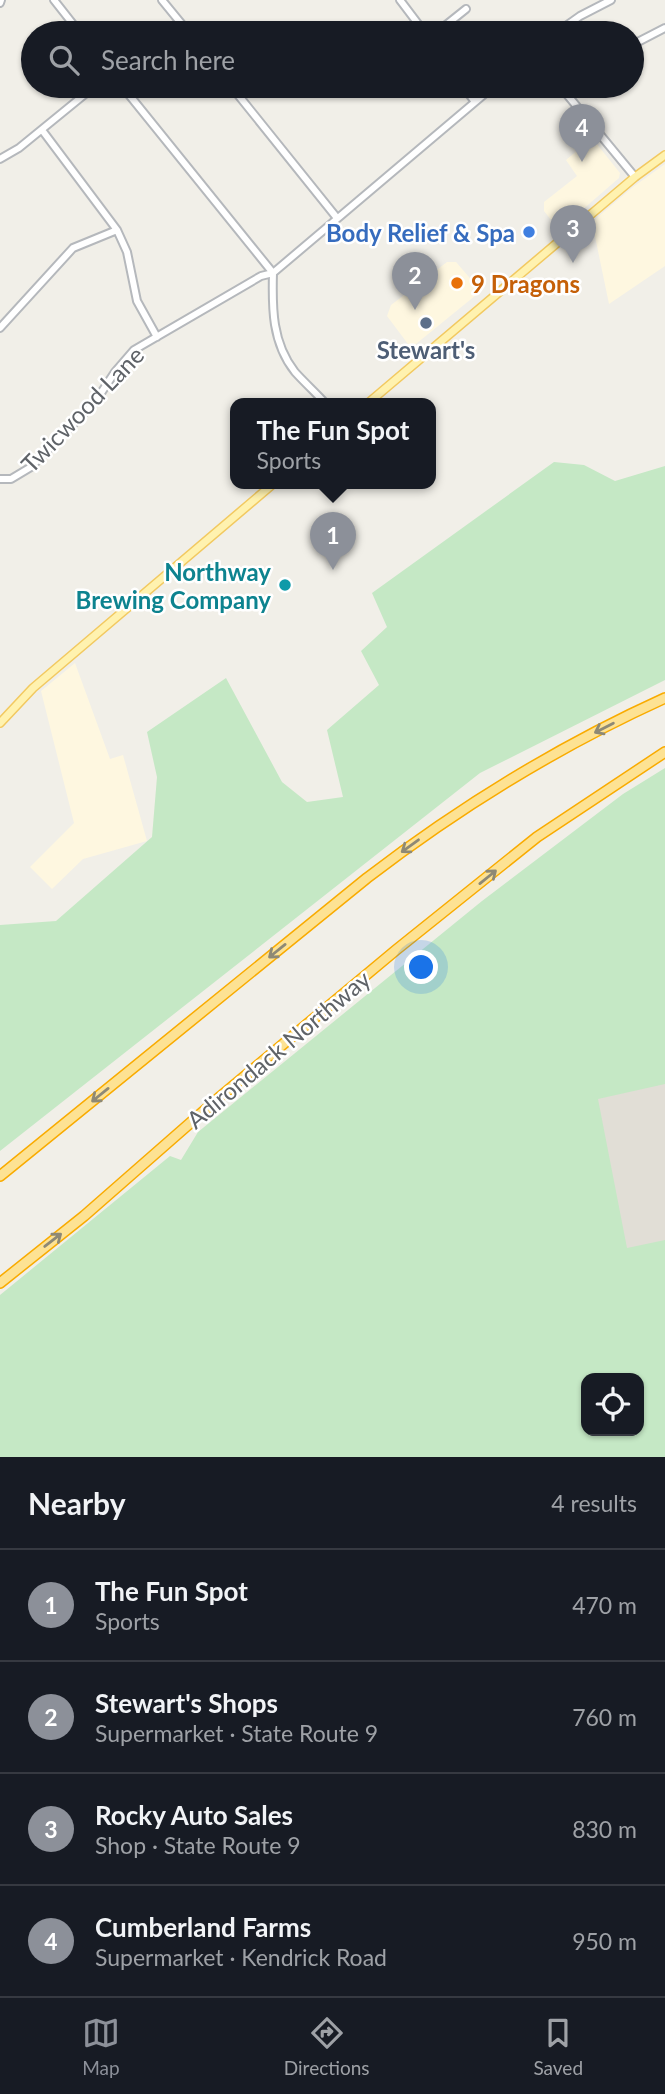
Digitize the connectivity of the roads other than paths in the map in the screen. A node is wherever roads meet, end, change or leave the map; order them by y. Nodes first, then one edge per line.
1 (54, 0) edge
2 (162, 0) edge
3 (400, 0) edge
4 (611, 0) edge
5 (466, 9) dead end
6 (71, 21) edge
7 (179, 21) edge
8 (416, 21) edge
9 (451, 21) edge
10 (573, 21) edge
11 (665, 28) edge
12 (644, 39) edge
13 (81, 98) edge
14 (131, 98) edge
15 (241, 98) edge
16 (472, 98) edge
17 (480, 98) edge
18 (570, 98) edge
19 (475, 102) junction
20 (42, 130) junction
21 (665, 155) edge
22 (0, 159) edge
23 (635, 177) junction
24 (337, 218) junction
25 (117, 230) junction
26 (273, 273) junction
27 (0, 328) edge
28 (157, 337) junction
29 (320, 398) edge
30 (374, 398) edge
31 (0, 479) edge
32 (267, 489) edge
33 (665, 698) edge
34 (0, 723) edge
35 (665, 752) edge
36 (0, 1176) edge
37 (0, 1283) edge

1 - 6 street
2 - 7 street
3 - 8 street
4 - 10 street
5 - 9 street
11 - 12 street
13 - 20 street
14 - 26 street
15 - 24 street
16 - 19 street
17 - 19 street, Twicwood Lane
18 - 23 street
19 - 24 street, Twicwood Lane
20 - 22 street
20 - 25 street
21 - 23 main road
23 - 30 main road
24 - 26 street, Twicwood Lane
25 - 27 street
25 - 28 street
26 - 28 street, Twicwood Lane
26 - 29 street
28 - 31 street, Twicwood Lane
32 - 34 main road
33 -> 36 highway
37 -> 35 highway, Adirondack Northway

